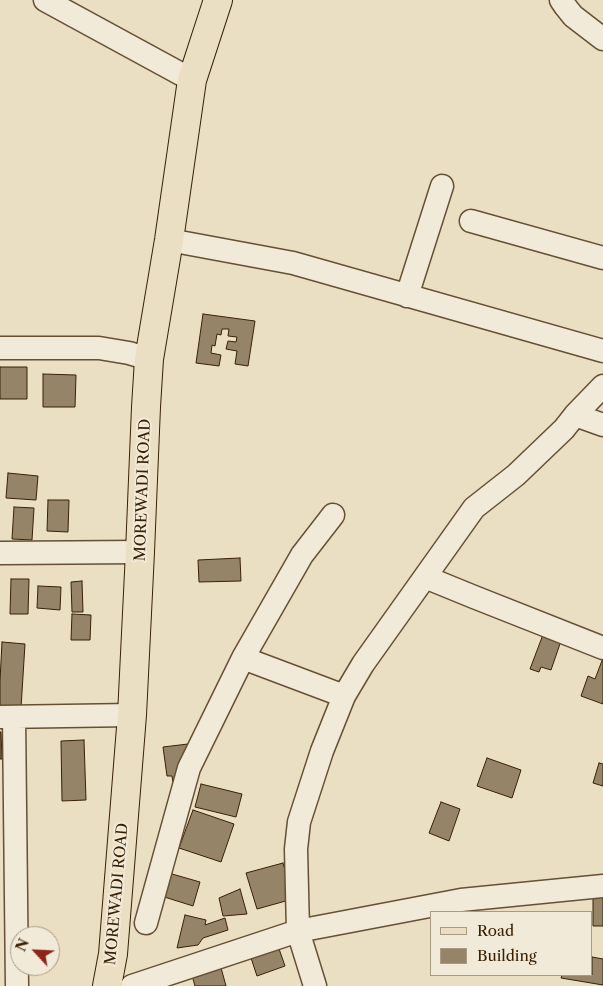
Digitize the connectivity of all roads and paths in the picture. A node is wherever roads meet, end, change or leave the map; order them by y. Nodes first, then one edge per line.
1 (44, 0) edge
2 (218, 0) edge
3 (561, 0) edge
4 (603, 39) edge
5 (192, 80) junction
6 (442, 186) dead end
7 (471, 221) dead end
8 (168, 240) junction
9 (603, 258) edge
10 (407, 296) junction
11 (0, 348) edge
12 (603, 351) edge
13 (149, 359) junction
14 (603, 386) edge
15 (575, 415) junction
16 (603, 425) edge
17 (333, 515) dead end
18 (140, 552) junction
19 (0, 553) edge
20 (425, 577) junction
21 (603, 648) edge
22 (243, 658) junction
23 (344, 696) junction
24 (132, 715) junction
25 (7, 717) edge
26 (603, 886) edge
27 (146, 923) dead end
28 (298, 931) junction
29 (8, 948) edge
30 (17, 986) edge
31 (107, 986) edge
32 (132, 986) edge
33 (315, 986) edge

1 - 5 street
2 - 5 main road, MOREWADI ROAD
3 - 4 street
5 - 8 main road, MOREWADI ROAD
6 - 10 street
7 - 9 street
8 - 10 street
8 - 13 main road, MOREWADI ROAD
10 - 12 street
11 - 13 street
13 - 18 main road, MOREWADI ROAD
14 - 15 street
15 - 16 street
15 - 20 street
17 - 22 street
18 - 19 street
18 - 24 main road, MOREWADI ROAD
20 - 21 street
20 - 23 street
22 - 23 street
22 - 27 street
23 - 28 street
24 - 25 street
24 - 31 main road, MOREWADI ROAD
25 - 29 street
26 - 28 street
28 - 32 street
28 - 33 street
29 - 30 street

